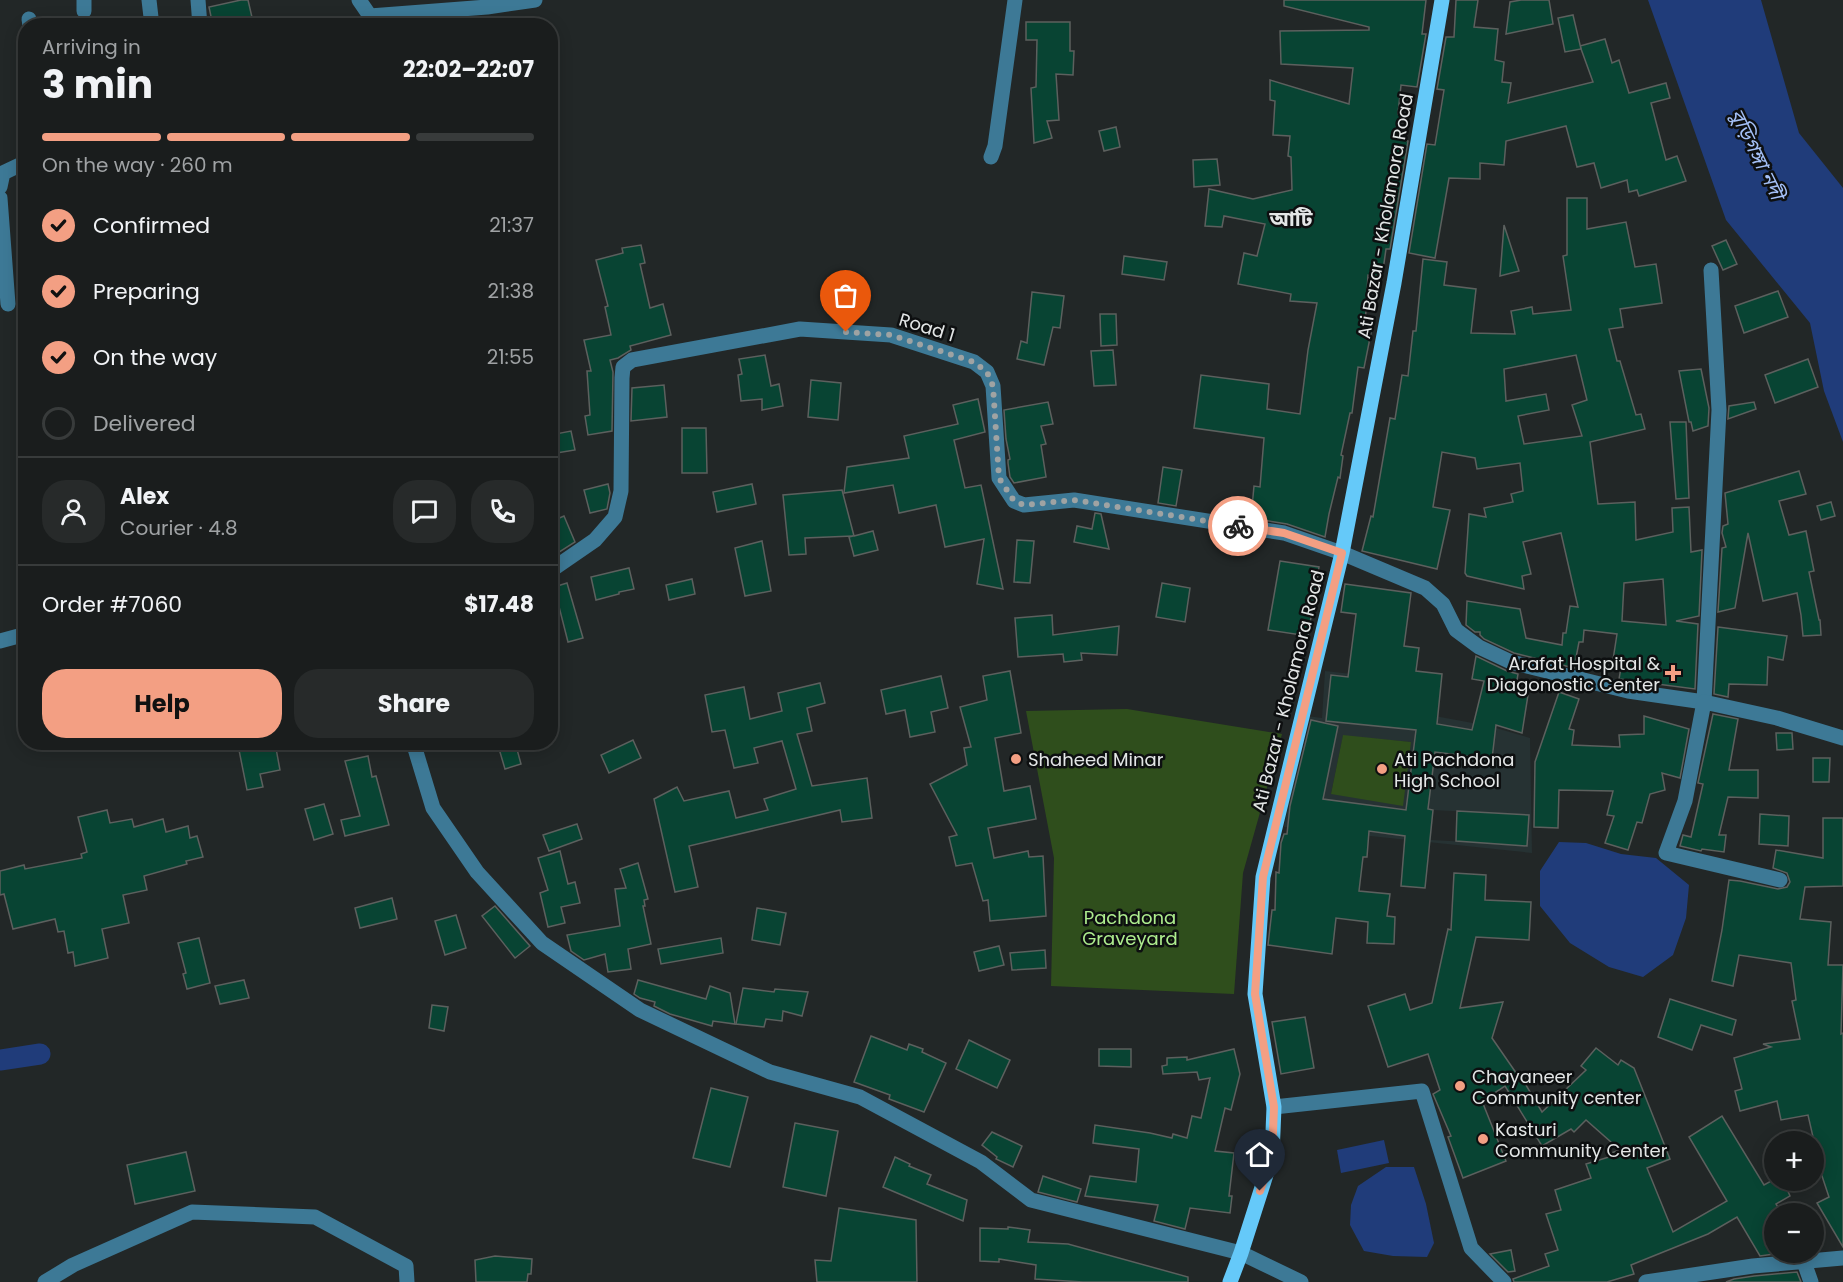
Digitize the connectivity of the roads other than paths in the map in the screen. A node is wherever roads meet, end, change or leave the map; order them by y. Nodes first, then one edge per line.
1 (148, 0) edge
2 (198, 0) edge
3 (359, 0) edge
4 (535, 0) edge
5 (1015, 0) edge
6 (1442, 0) edge
7 (151, 18) edge
8 (199, 18) edge
9 (368, 18) edge
10 (395, 18) edge
11 (991, 157) dead end
12 (18, 166) edge
13 (0, 187) edge
14 (0, 198) edge
15 (1710, 270) dead end
16 (8, 304) dead end
17 (1342, 553) junction
18 (558, 565) edge
19 (18, 636) edge
20 (0, 641) edge
21 (1704, 702) junction
22 (1843, 738) edge
23 (415, 750) edge
24 (1780, 880) dead end
25 (1274, 1107) junction
26 (1241, 1253) junction
27 (1843, 1258) edge
28 (1824, 1260) edge
29 (1791, 1263) edge
30 (1804, 1263) edge
31 (45, 1282) edge
32 (407, 1282) edge
33 (1230, 1282) edge
34 (1301, 1282) edge
35 (1504, 1282) edge
36 (1646, 1282) edge
37 (1811, 1282) edge

1 - 7 street
2 - 8 street
3 - 9 street
4 - 10 street
5 - 11 street
6 - 17 main road, Ati Bazar - Kholamora Road
12 - 13 street
14 - 16 street
15 - 21 street
17 - 18 street, Road 1
17 - 21 street
17 - 25 main road, Ati Bazar - Kholamora Road
19 - 20 street
21 - 22 street
21 - 24 street
23 - 26 street
25 - 26 main road, Ati Bazar - Kholamora Road
25 - 35 street
26 - 33 main road, Ati Bazar - Kholamora Road
26 - 34 street
27 - 28 street
29 - 36 street
30 - 37 street
31 - 32 street

